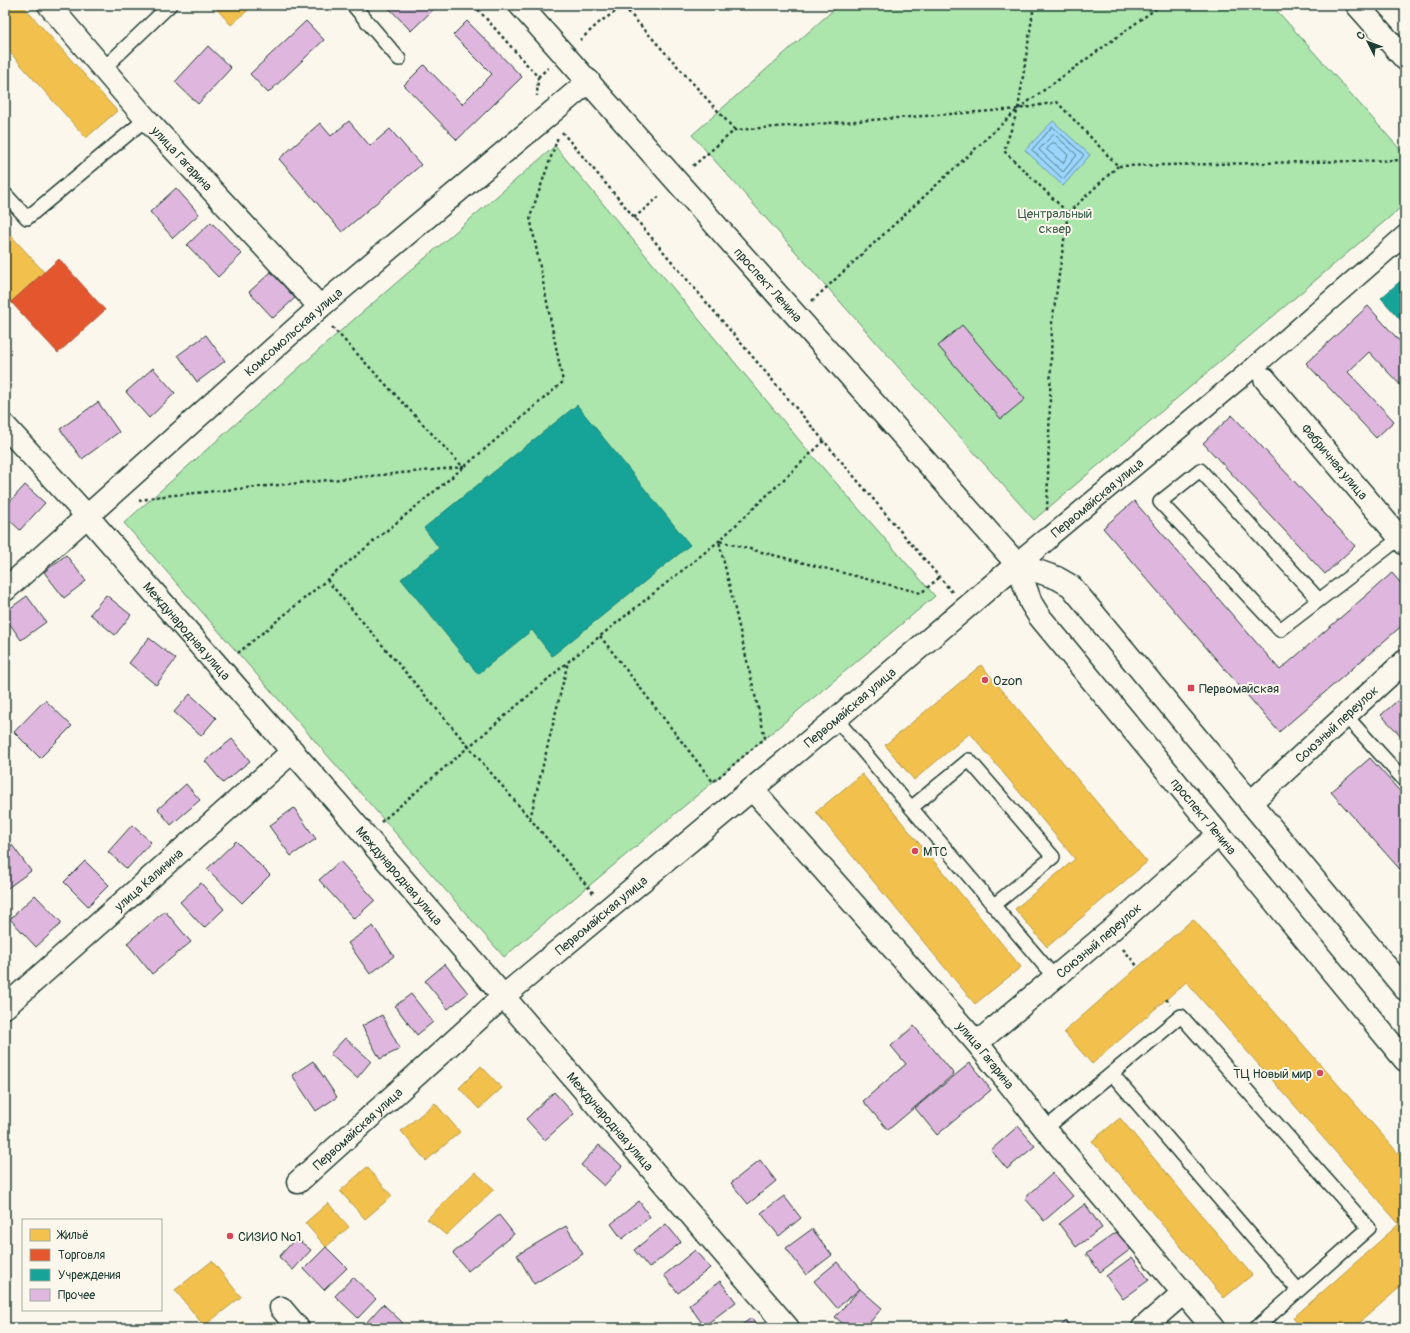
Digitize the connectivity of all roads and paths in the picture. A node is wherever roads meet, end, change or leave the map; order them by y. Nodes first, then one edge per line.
1 (49, 5) edge
2 (170, 5) edge
3 (353, 5) edge
4 (474, 5) edge
5 (520, 5) edge
6 (1034, 5) edge
7 (1161, 5) edge
8 (1357, 5) edge
9 (625, 6) edge
10 (601, 21) dead end
11 (399, 59) dead end
12 (1405, 59) edge
13 (103, 69) junction
14 (589, 82) junction
15 (1018, 109) junction
16 (549, 115) junction
17 (146, 119) junction
18 (1405, 160) edge
19 (1118, 166) junction
20 (5, 194) edge
21 (1068, 213) junction
22 (1405, 235) edge
23 (320, 307) junction
24 (797, 315) junction
25 (332, 327) dead end
26 (1265, 379) dead end
27 (5, 426) edge
28 (824, 440) junction
29 (464, 467) junction
30 (135, 502) dead end
31 (87, 516) junction
32 (1047, 539) junction
33 (719, 541) junction
34 (1402, 541) edge
35 (1017, 564) junction
36 (940, 577) junction
37 (327, 580) junction
38 (5, 590) edge
39 (1319, 600) junction
40 (967, 609) junction
41 (600, 636) junction
42 (238, 653) dead end
43 (569, 661) junction
44 (1405, 661) edge
45 (1346, 715) junction
46 (836, 719) junction
47 (468, 747) junction
48 (293, 751) junction
49 (1403, 774) edge
50 (752, 788) junction
51 (1250, 803) junction
52 (911, 808) junction
53 (530, 819) junction
54 (365, 835) junction
55 (1218, 835) junction
56 (993, 906) junction
57 (607, 910) junction
58 (1055, 978) junction
59 (1405, 989) edge
60 (505, 995) junction
61 (5, 1007) edge
62 (977, 1043) junction
63 (1405, 1060) edge
64 (1113, 1075) junction
65 (1046, 1129) junction
66 (298, 1182) dead end
67 (1298, 1290) junction
68 (1183, 1293) junction
69 (282, 1308) dead end
70 (298, 1328) edge
71 (788, 1328) edge
72 (1144, 1328) edge
73 (1213, 1328) edge
74 (1256, 1328) edge

1 - 13 street, улица Гагарина
2 - 13 lane
3 - 11 lane
4 - 16 path
5 - 14 street, проспект Ленина
6 - 15 path
7 - 15 path
8 - 12 street
9 - 10 path
9 - 15 path
13 - 17 street, улица Гагарина
14 - 16 street, Комсомольская улица
14 - 24 street, проспект Ленина
15 - 19 path
15 - 21 path
15 - 24 path
16 - 23 street, Комсомольская улица
17 - 20 lane
17 - 23 street, улица Гагарина
18 - 19 path
19 - 21 path
21 - 32 path
22 - 32 street, Первомайская улица
23 - 31 street, Комсомольская улица
24 - 35 street, проспект Ленина
25 - 29 path
26 - 34 street, Фабричная улица
27 - 31 street, Международная улица
28 - 29 path
28 - 33 path
28 - 36 path
29 - 30 path
29 - 37 path
31 - 38 street, Комсомольская улица
31 - 48 street, Международная улица
32 - 35 street, Первомайская улица
33 - 36 path
33 - 41 path
33 - 41 path
34 - 39 lane
35 - 40 street, Первомайская улица
35 - 51 street, проспект Ленина
35 - 55 street, проспект Ленина
36 - 40 path
37 - 42 path
37 - 47 path
39 - 39 lane
40 - 46 street, Первомайская улица
41 - 43 path
43 - 47 path
43 - 53 path
44 - 45 street, Союзный переулок
45 - 49 lane
45 - 51 street, Союзный переулок
46 - 50 street, Первомайская улица
46 - 52 lane
47 - 53 path
47 - 54 path
48 - 54 street, Международная улица
48 - 61 street, улица Калинина
50 - 57 street, Первомайская улица
50 - 62 street, улица Гагарина
51 - 59 street, проспект Ленина
52 - 56 lane
52 - 56 lane
53 - 57 path
54 - 60 street, Международная улица
55 - 58 street, Союзный переулок
55 - 63 street, проспект Ленина
56 - 58 lane
57 - 60 street, Первомайская улица
58 - 62 street, Союзный переулок
60 - 66 street, Первомайская улица
60 - 71 street, Международная улица
62 - 65 street, улица Гагарина
64 - 65 lane
64 - 67 lane
64 - 67 lane
65 - 68 street, улица Гагарина
67 - 74 lane
68 - 72 street
68 - 73 street, улица Гагарина
69 - 70 street

